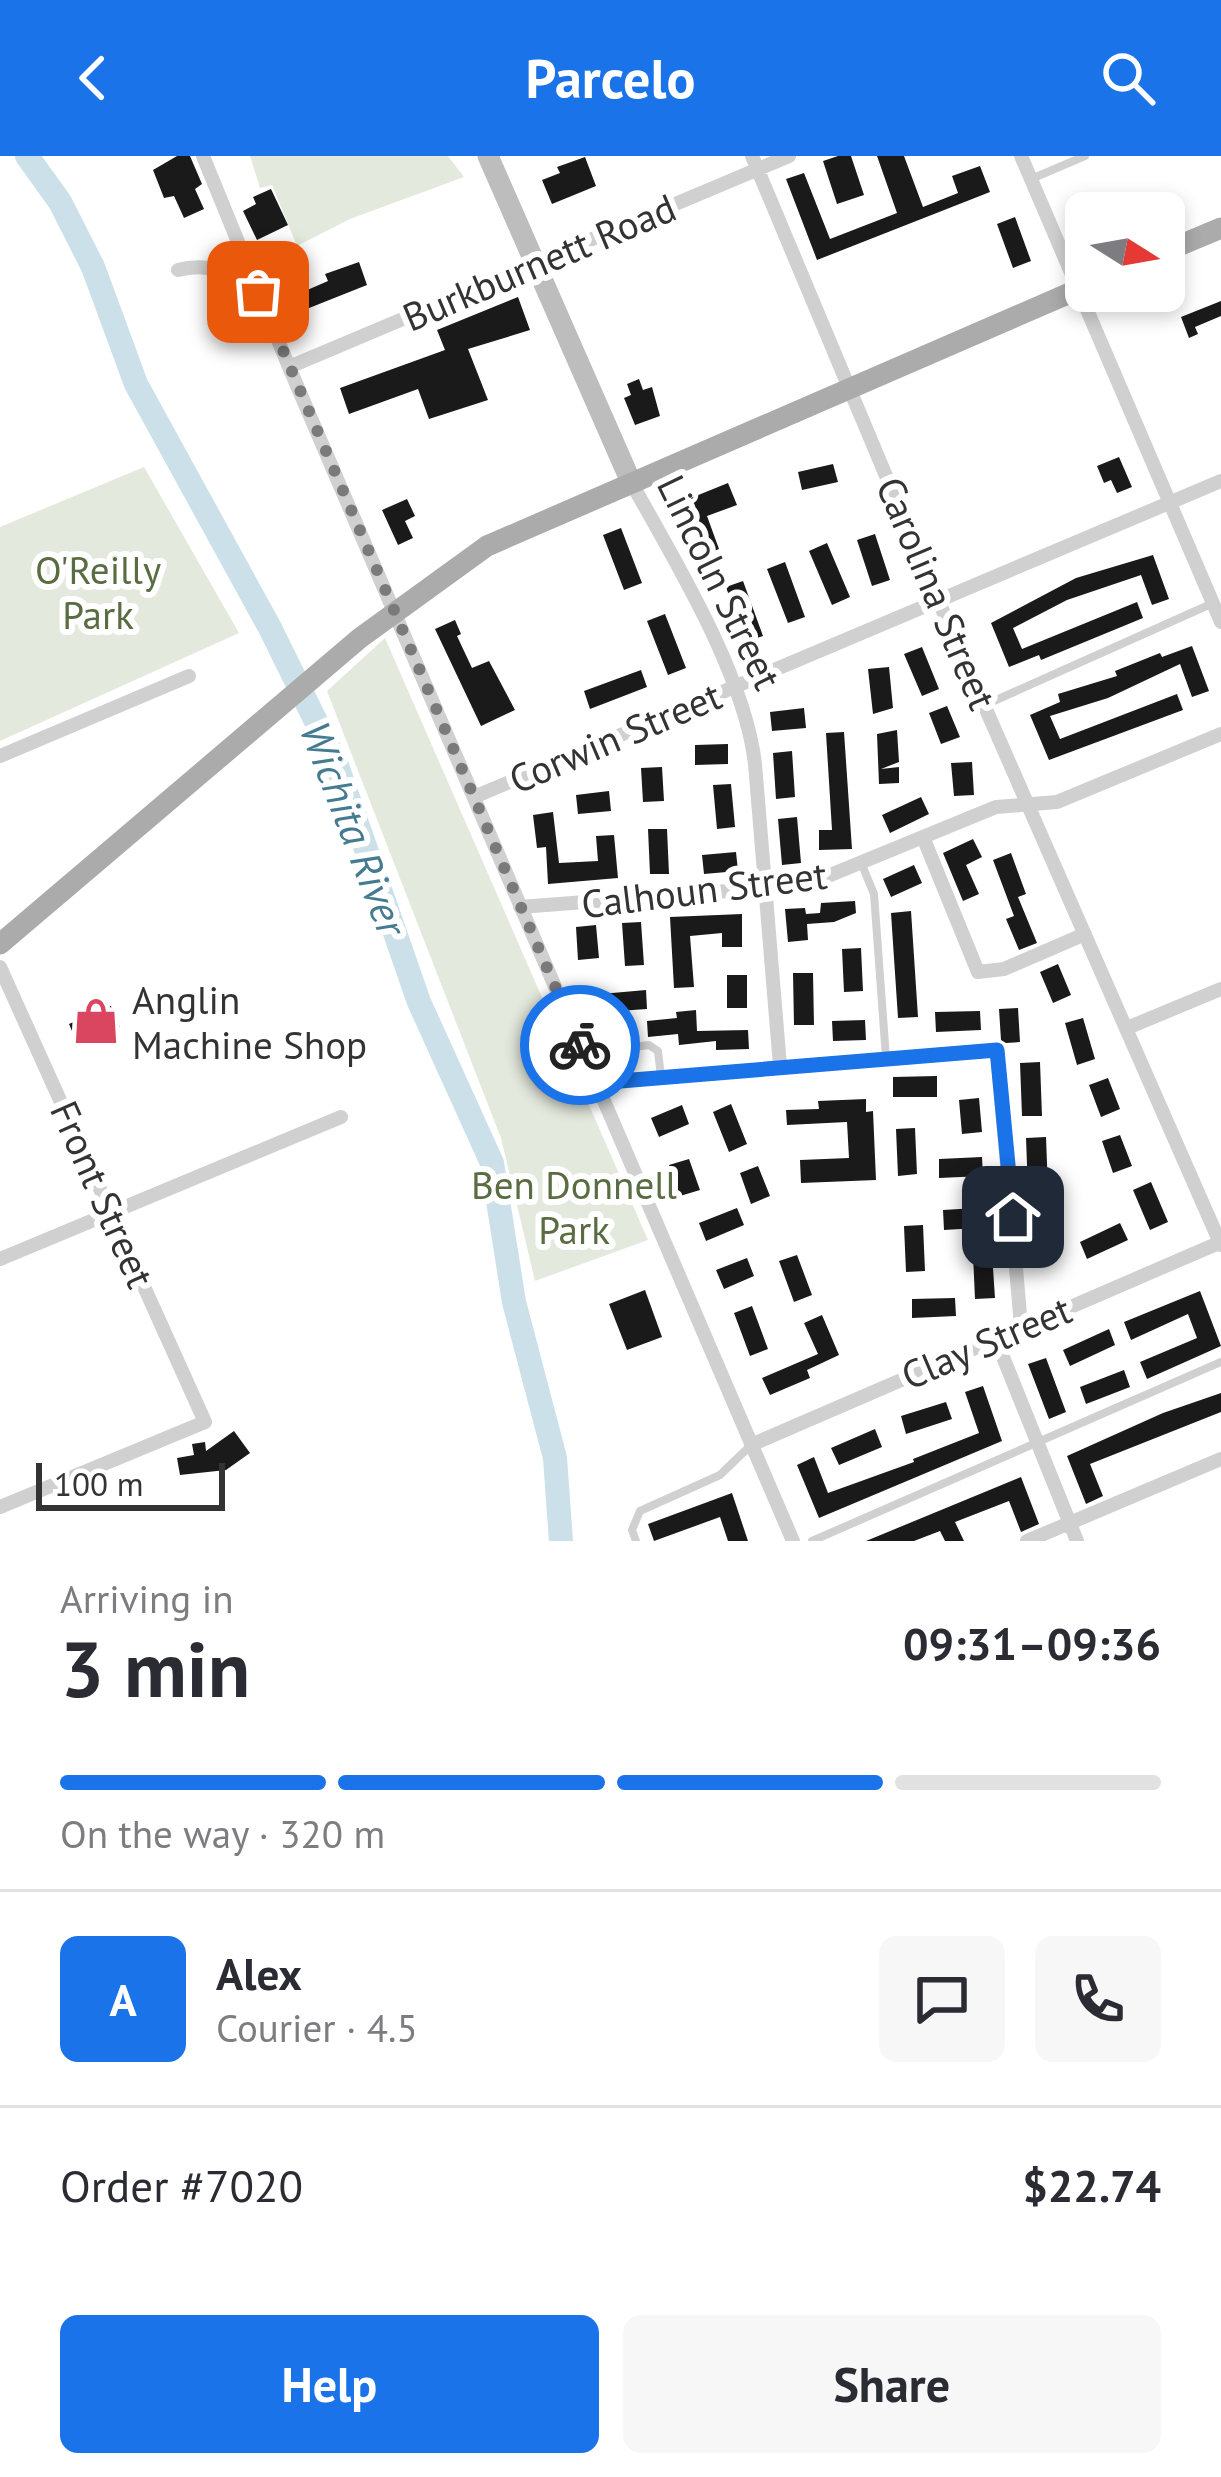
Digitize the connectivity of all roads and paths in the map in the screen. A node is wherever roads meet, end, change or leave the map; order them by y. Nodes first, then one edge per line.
1 (203, 156) edge
2 (488, 156) edge
3 (789, 156) edge
4 (1022, 156) edge
5 (1085, 156) edge
6 (755, 163) edge
7 (1031, 178) junction
8 (1221, 228) edge
9 (1185, 244) edge
10 (1065, 253) edge
11 (537, 264) junction
12 (178, 270) dead end
13 (258, 292) junction
14 (1065, 295) edge
15 (1091, 312) edge
16 (289, 367) junction
17 (848, 386) junction
18 (1221, 481) edge
19 (631, 482) junction
20 (1169, 502) junction
21 (938, 600) junction
22 (1213, 603) junction
23 (396, 611) junction
24 (1221, 622) edge
25 (189, 676) dead end
26 (734, 686) junction
27 (985, 705) junction
28 (1221, 734) edge
29 (0, 756) edge
30 (474, 796) junction
31 (1029, 805) junction
32 (922, 837) junction
33 (862, 865) junction
34 (764, 890) junction
35 (520, 908) junction
36 (1085, 934) junction
37 (0, 944) edge
38 (0, 967) edge
39 (1221, 989) edge
40 (1127, 1028) junction
41 (583, 1054) junction
42 (886, 1058) junction
43 (781, 1066) junction
44 (661, 1077) junction
45 (596, 1083) junction
46 (341, 1117) dead end
47 (111, 1211) junction
48 (1221, 1243) edge
49 (0, 1259) edge
50 (1021, 1326) junction
51 (995, 1337) junction
52 (1221, 1362) edge
53 (1036, 1441) junction
54 (751, 1445) junction
55 (1221, 1459) edge
56 (0, 1507) edge
57 (1069, 1522) junction
58 (636, 1541) edge
59 (793, 1541) edge
60 (812, 1541) edge
61 (1027, 1541) edge
62 (1077, 1541) edge

1 - 13 street
2 - 11 main road, Lincoln Street
3 - 6 street, Burkburnett Road
4 - 7 street
5 - 7 lane
6 - 11 street, Burkburnett Road
6 - 17 street, Carolina Street
7 - 10 street
8 - 9 main road
11 - 16 street, Burkburnett Road
11 - 19 main road, Lincoln Street
12 - 13 street
13 - 16 street
14 - 17 main road
15 - 20 street
16 - 23 street
17 - 19 main road
17 - 21 street, Carolina Street
18 - 20 street, Corwin Street
19 - 23 main road
19 - 26 street, Lincoln Street
20 - 21 street, Corwin Street
20 - 22 street
21 - 26 street, Corwin Street
21 - 27 street, Carolina Street
22 - 24 street
22 - 27 lane
23 - 30 street
23 - 37 main road
25 - 29 street
26 - 30 street, Corwin Street
26 - 34 street, Lincoln Street
27 - 31 street, Carolina Street
28 - 31 street, Calhoun Street
30 - 35 street
31 - 32 street, Calhoun Street
31 - 36 street, Carolina Street
32 - 33 street, Calhoun Street
32 - 36 street
33 - 34 street, Calhoun Street
33 - 42 lane
34 - 35 street, Calhoun Street
34 - 43 street, Lincoln Street
35 - 41 street
36 - 40 street, Carolina Street
38 - 47 street, Front Street
39 - 40 street
40 - 48 street, Carolina Street
41 - 44 lane
41 - 45 street
42 - 43 street
42 - 50 street
43 - 44 street
44 - 45 street
45 - 54 street
46 - 47 street
47 - 49 street
47 - 56 street, Front Street
48 - 50 street, Clay Street
50 - 51 street, Clay Street
51 - 53 street
51 - 54 street, Clay Street
52 - 53 lane
53 - 57 street
53 - 60 lane
54 - 58 lane
54 - 59 street
55 - 57 street
57 - 61 street
57 - 62 street

